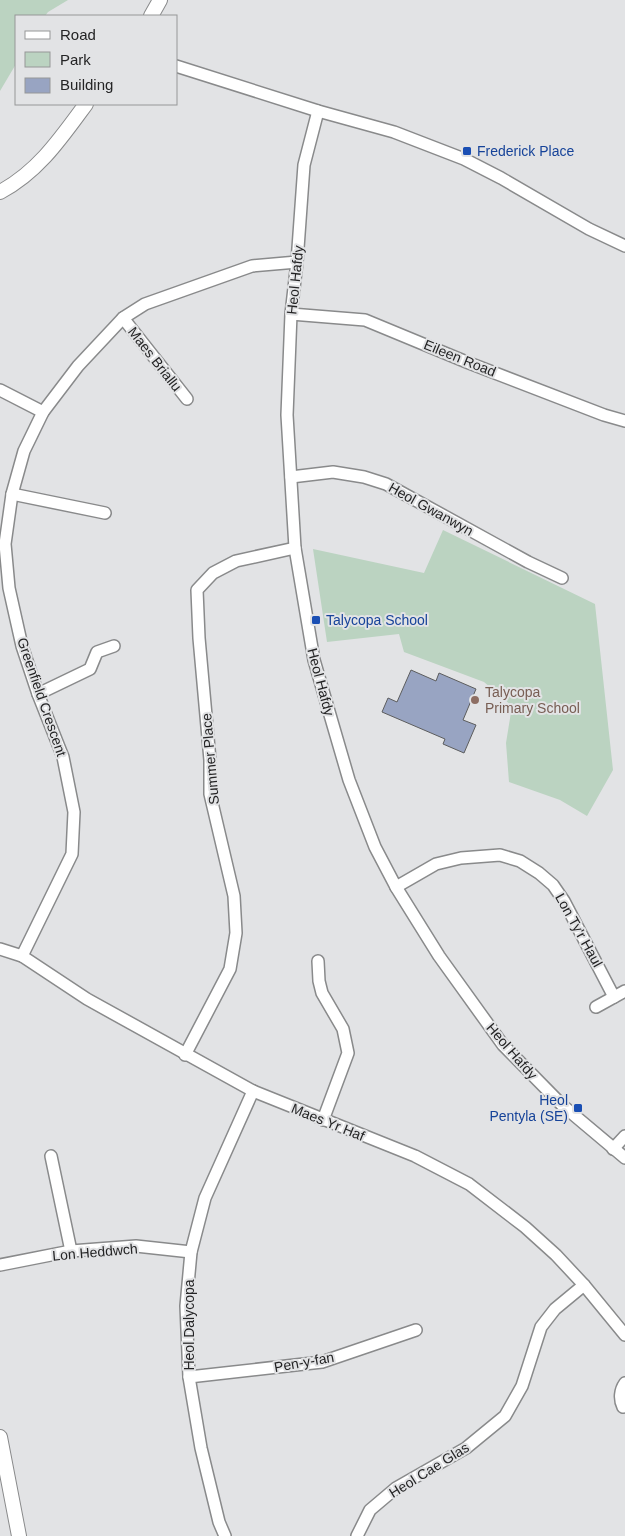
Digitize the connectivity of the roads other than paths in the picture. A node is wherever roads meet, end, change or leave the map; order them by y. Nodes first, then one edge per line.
1 (160, 0) edge
2 (152, 15) edge
3 (178, 67) edge
4 (85, 105) edge
5 (318, 111) junction
6 (0, 192) edge
7 (625, 246) edge
8 (297, 262) junction
9 (291, 314) junction
10 (123, 318) junction
11 (0, 390) edge
12 (187, 400) dead end
13 (44, 412) junction
14 (625, 421) edge
15 (291, 477) junction
16 (12, 494) junction
17 (105, 514) dead end
18 (295, 548) junction
19 (562, 578) dead end
20 (114, 646) dead end
21 (38, 694) junction
22 (396, 887) junction
23 (0, 949) edge
24 (22, 956) junction
25 (318, 961) dead end
26 (625, 991) edge
27 (614, 997) junction
28 (596, 1007) dead end
29 (185, 1055) junction
30 (253, 1091) junction
31 (323, 1120) junction
32 (625, 1136) edge
33 (613, 1149) junction
34 (51, 1156) dead end
35 (625, 1158) edge
36 (71, 1251) junction
37 (191, 1252) junction
38 (0, 1266) edge
39 (584, 1285) junction
40 (623, 1326) edge
41 (416, 1330) dead end
42 (189, 1377) junction
43 (625, 1383) edge
44 (623, 1407) dead end
45 (0, 1437) edge
46 (18, 1536) edge
47 (225, 1536) edge
48 (357, 1536) edge

1 - 2 street
3 - 5 street
4 - 6 street
5 - 7 street
5 - 8 street, Heol Hafdy
8 - 9 street, Heol Hafdy
8 - 10 street, Greenfield Crescent
9 - 14 street, Eileen Road
9 - 15 street, Heol Hafdy
10 - 12 street, Maes Briallu
10 - 13 street, Greenfield Crescent
11 - 13 street
13 - 16 street, Greenfield Crescent
15 - 18 street, Heol Hafdy
15 - 19 street, Heol Gwanwyn
16 - 17 street
16 - 21 street, Greenfield Crescent
18 - 22 street, Heol Hafdy
18 - 29 street, Summer Place
20 - 21 street
21 - 24 street, Greenfield Crescent
22 - 27 street, Lon Ty'r Haul
22 - 33 street, Heol Hafdy
23 - 24 street, Maes Yr Haf
24 - 29 street, Maes Yr Haf
25 - 31 street
26 - 27 street
27 - 28 street
29 - 30 street, Maes Yr Haf
30 - 31 street, Maes Yr Haf
30 - 37 street, Heol Dalycopa
31 - 39 street, Maes Yr Haf
32 - 33 street
33 - 35 street, Heol Hafdy
34 - 36 street
36 - 37 street, Lon Heddwch
36 - 38 street, Lon Heddwch
37 - 42 street, Heol Dalycopa
39 - 40 street, Maes Yr Haf
39 - 48 street, Heol Cae Glas
41 - 42 street, Pen-y-fan
42 - 47 street, Heol Dalycopa
43 - 44 street
45 - 46 street

